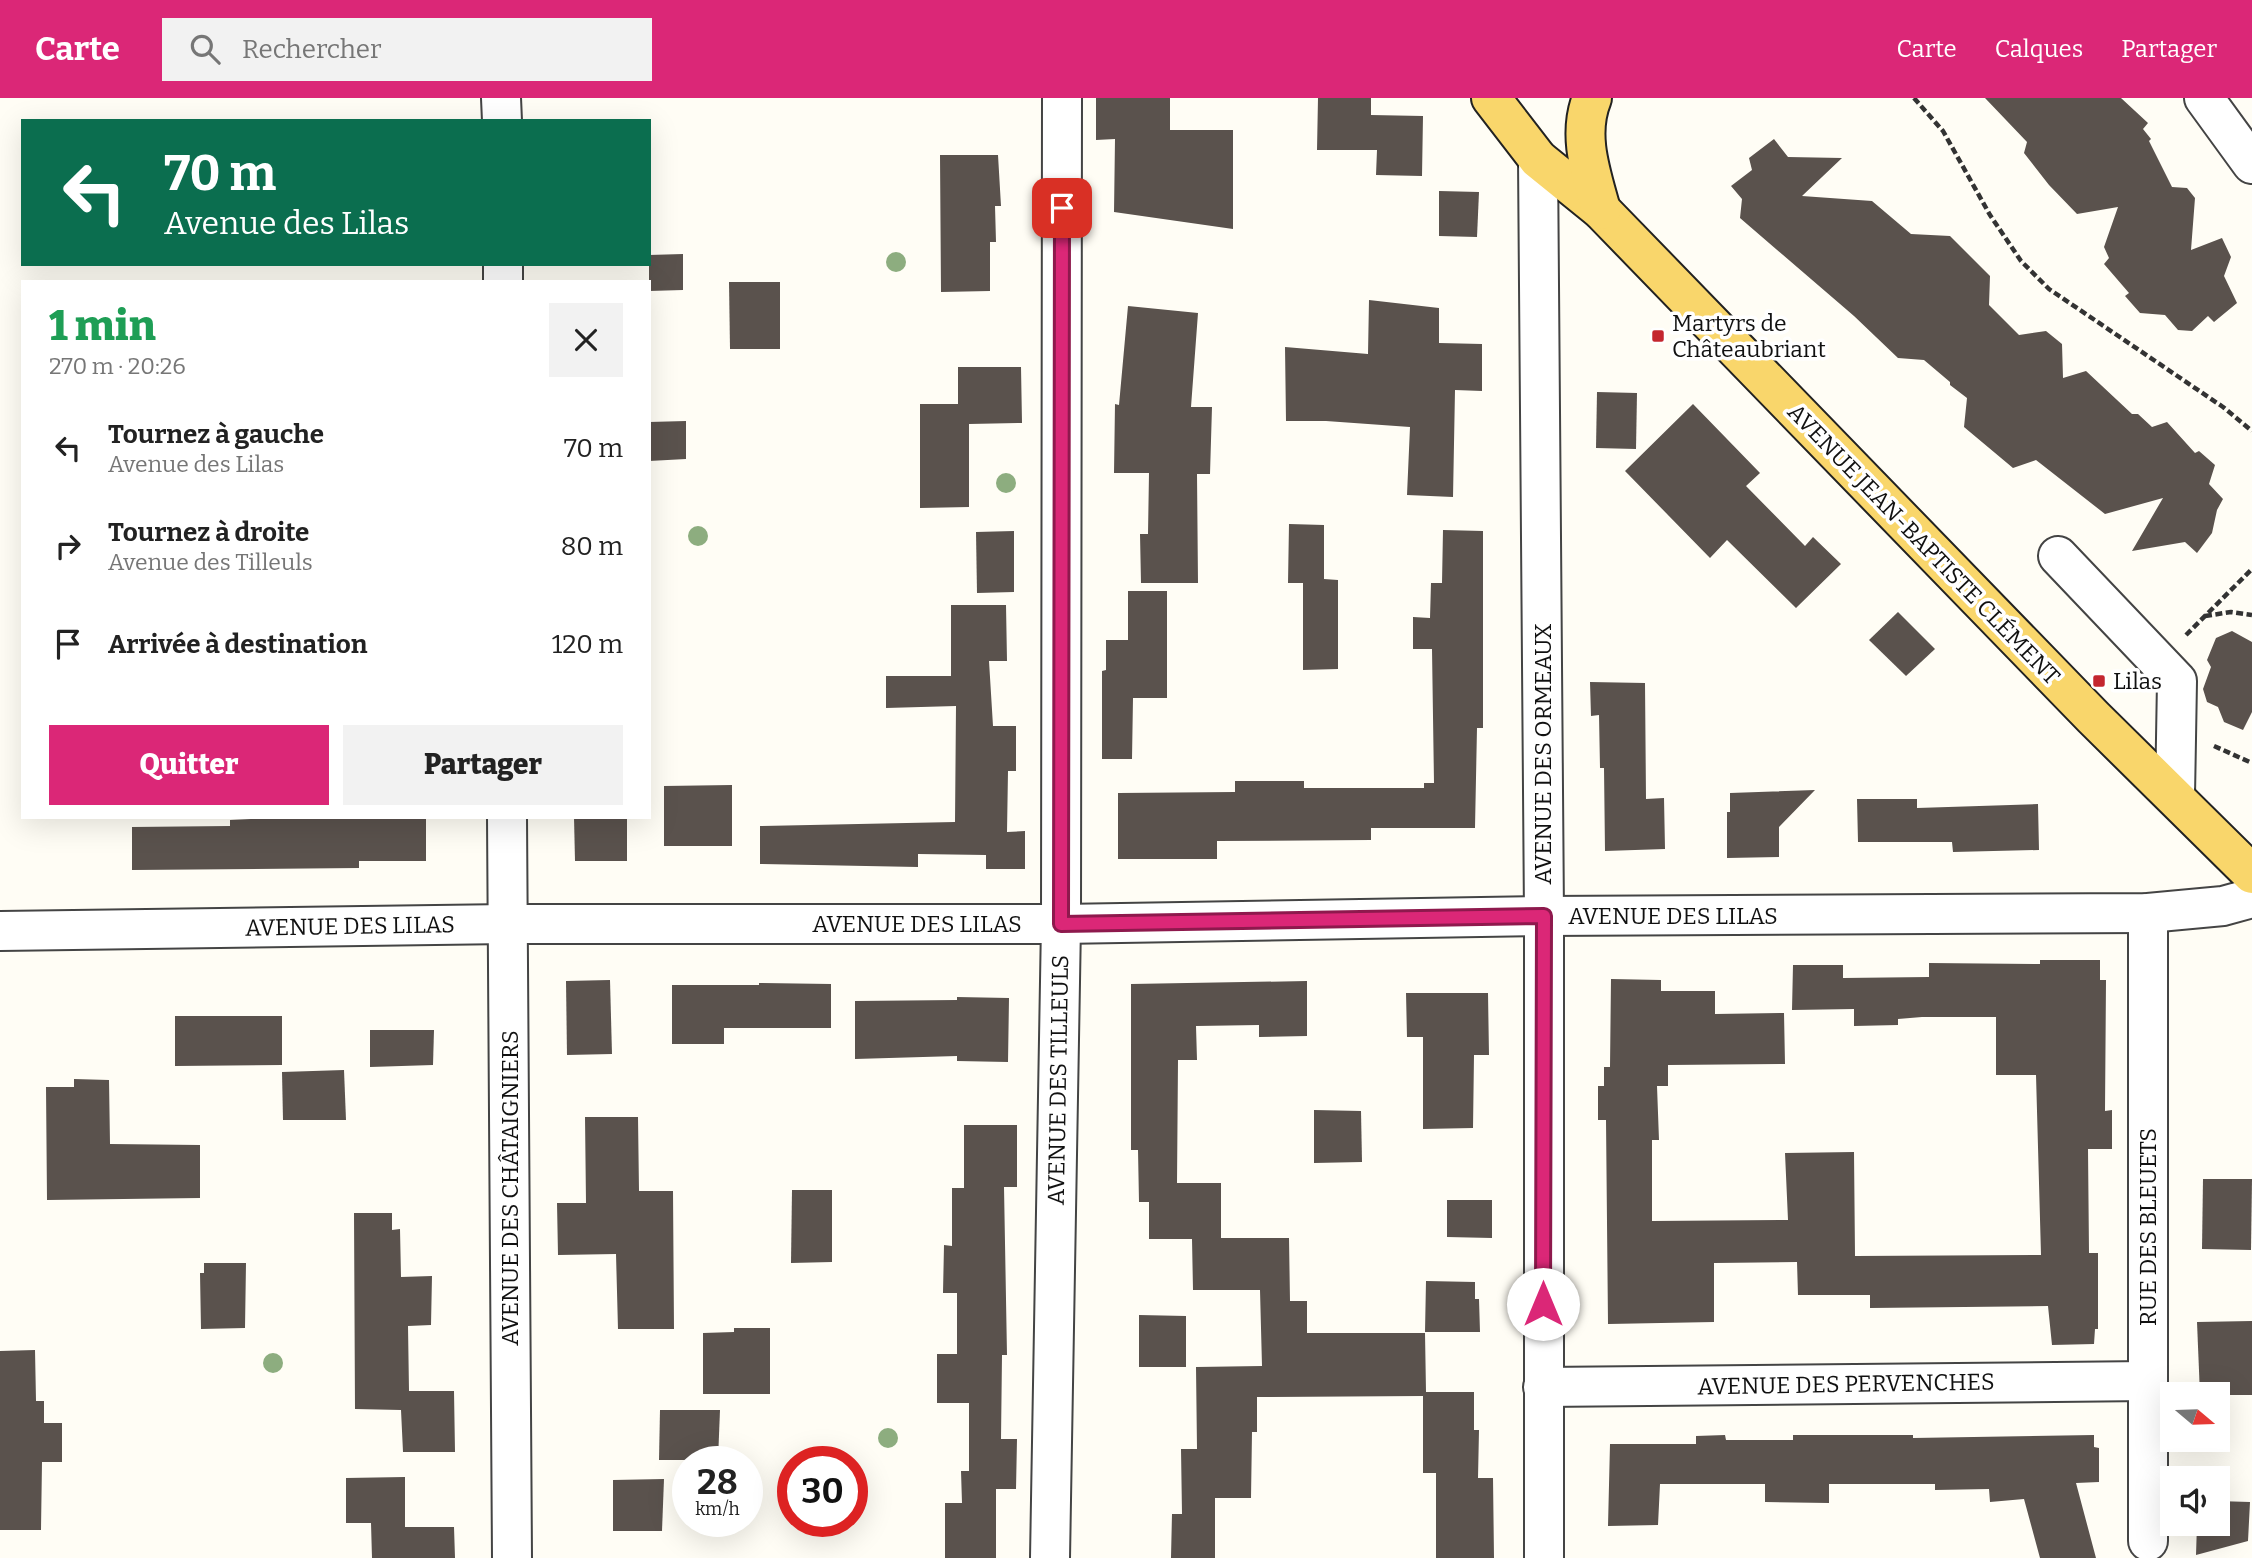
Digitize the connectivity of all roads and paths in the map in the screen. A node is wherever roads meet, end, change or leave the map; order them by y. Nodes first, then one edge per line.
1 (502, 98) edge
2 (1062, 98) edge
3 (1492, 98) edge
4 (1592, 98) edge
5 (1914, 98) edge
6 (2204, 98) edge
7 (502, 119) edge
8 (1538, 159) junction
9 (2252, 164) edge
10 (1601, 209) junction
11 (2252, 431) edge
12 (2058, 556) dead end
13 (2252, 569) edge
14 (2252, 615) edge
15 (2175, 796) junction
16 (507, 819) edge
17 (2252, 874) edge
18 (2252, 898) edge
19 (2148, 913) junction
20 (1544, 916) junction
21 (508, 924) junction
22 (1061, 924) junction
23 (0, 931) edge
24 (2148, 1381) junction
25 (1543, 1387) junction
26 (2148, 1541) dead end
27 (513, 1558) edge
28 (1050, 1558) edge
29 (1544, 1558) edge

1 - 7 street
2 - 22 street, AVENUE DES TILLEULS
3 - 8 main road, AVENUE JEAN-BAPTISTE CLÉMENT
4 - 10 main road, AVENUE JEAN-BAPTISTE CLÉMENT
5 - 11 path
6 - 9 street
8 - 10 main road, AVENUE JEAN-BAPTISTE CLÉMENT
8 - 20 street, AVENUE DES ORMEAUX
10 - 15 main road, AVENUE JEAN-BAPTISTE CLÉMENT
12 - 15 street
13 - 14 path
15 - 17 main road, AVENUE JEAN-BAPTISTE CLÉMENT
16 - 21 street, AVENUE DES CHÂTAIGNIERS
18 - 19 street, AVENUE DES LILAS
19 - 20 street, AVENUE DES LILAS
19 - 24 street, RUE DES BLEUETS
20 - 22 street, AVENUE DES LILAS
20 - 25 street, AVENUE DES ORMEAUX
21 - 22 street, AVENUE DES LILAS
21 - 23 street, AVENUE DES LILAS
21 - 27 street, AVENUE DES CHÂTAIGNIERS
22 - 28 street, AVENUE DES TILLEULS
24 - 25 street, AVENUE DES PERVENCHES
24 - 26 street, RUE DES BLEUETS
25 - 29 street, AVENUE DES ORMEAUX

